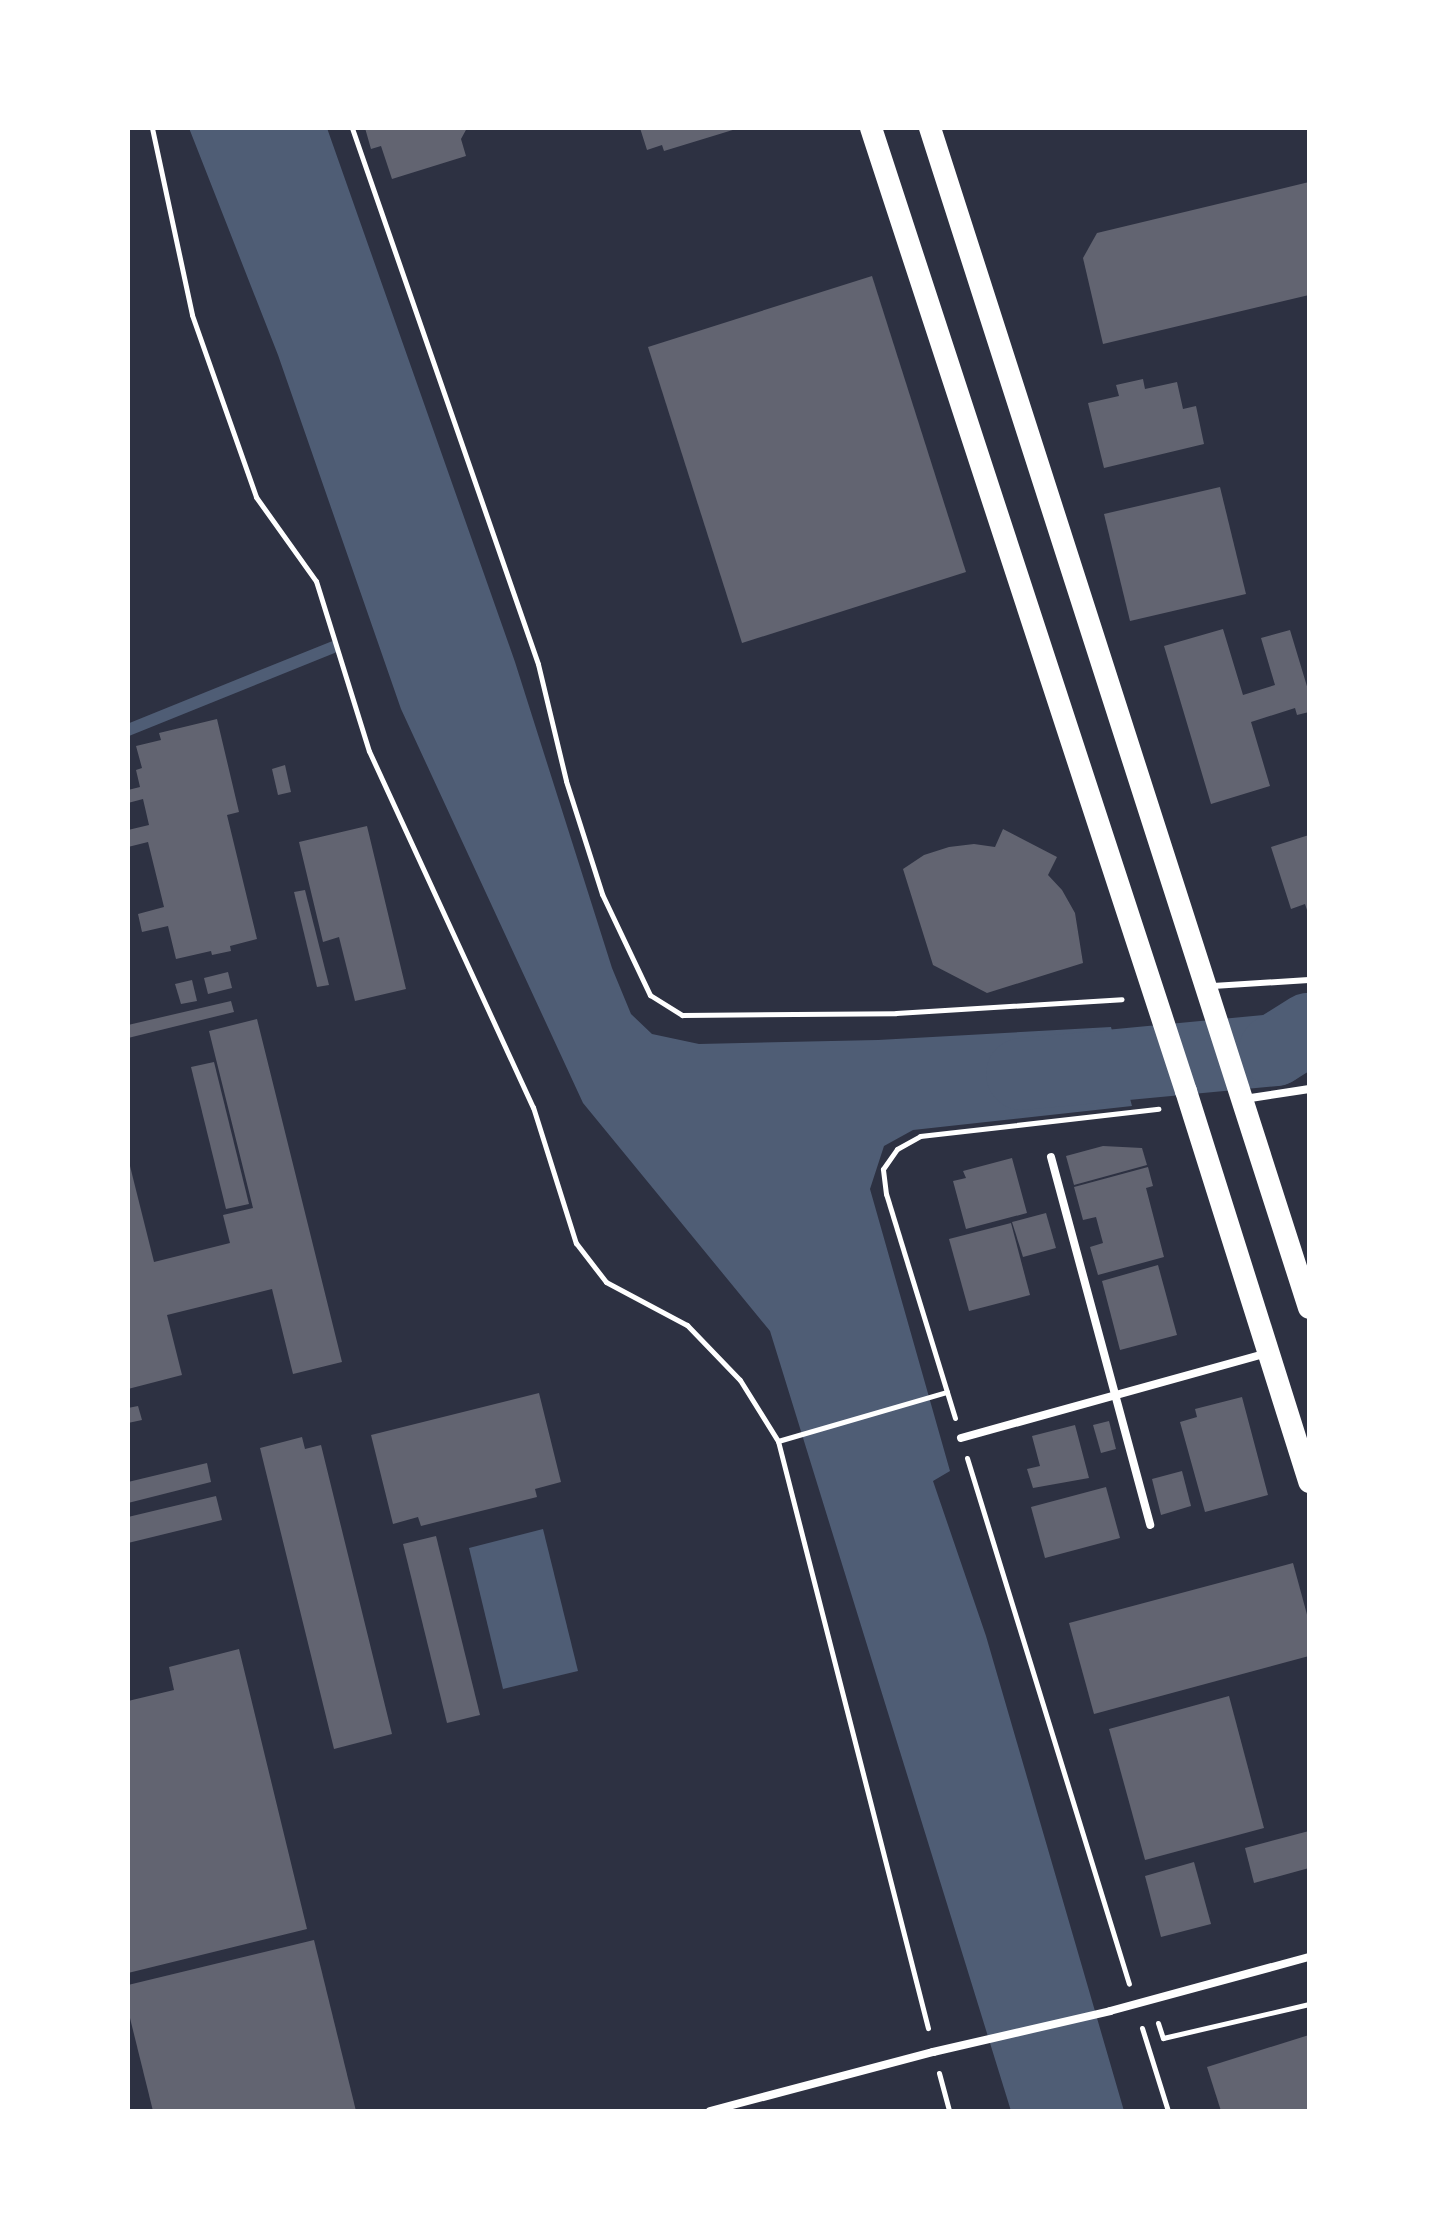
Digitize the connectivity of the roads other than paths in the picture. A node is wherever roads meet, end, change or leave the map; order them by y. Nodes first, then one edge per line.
1 (871, 128) edge
2 (930, 128) edge
3 (1309, 980) edge
4 (1206, 989) junction
5 (1309, 1089) edge
6 (1241, 1092) junction
7 (1051, 1157) dead end
8 (1309, 1308) edge
9 (1268, 1353) junction
10 (1116, 1396) junction
11 (961, 1438) dead end
12 (1309, 1482) edge
13 (1150, 1525) dead end
14 (1309, 1957) edge
15 (734, 2108) edge
16 (710, 2111) edge

1 - 9 highway
2 - 4 highway
3 - 4 lane
4 - 6 highway
5 - 6 street
6 - 8 highway
7 - 10 street
9 - 10 street
9 - 12 highway
10 - 11 street
10 - 13 street
14 - 15 street
15 - 16 street

